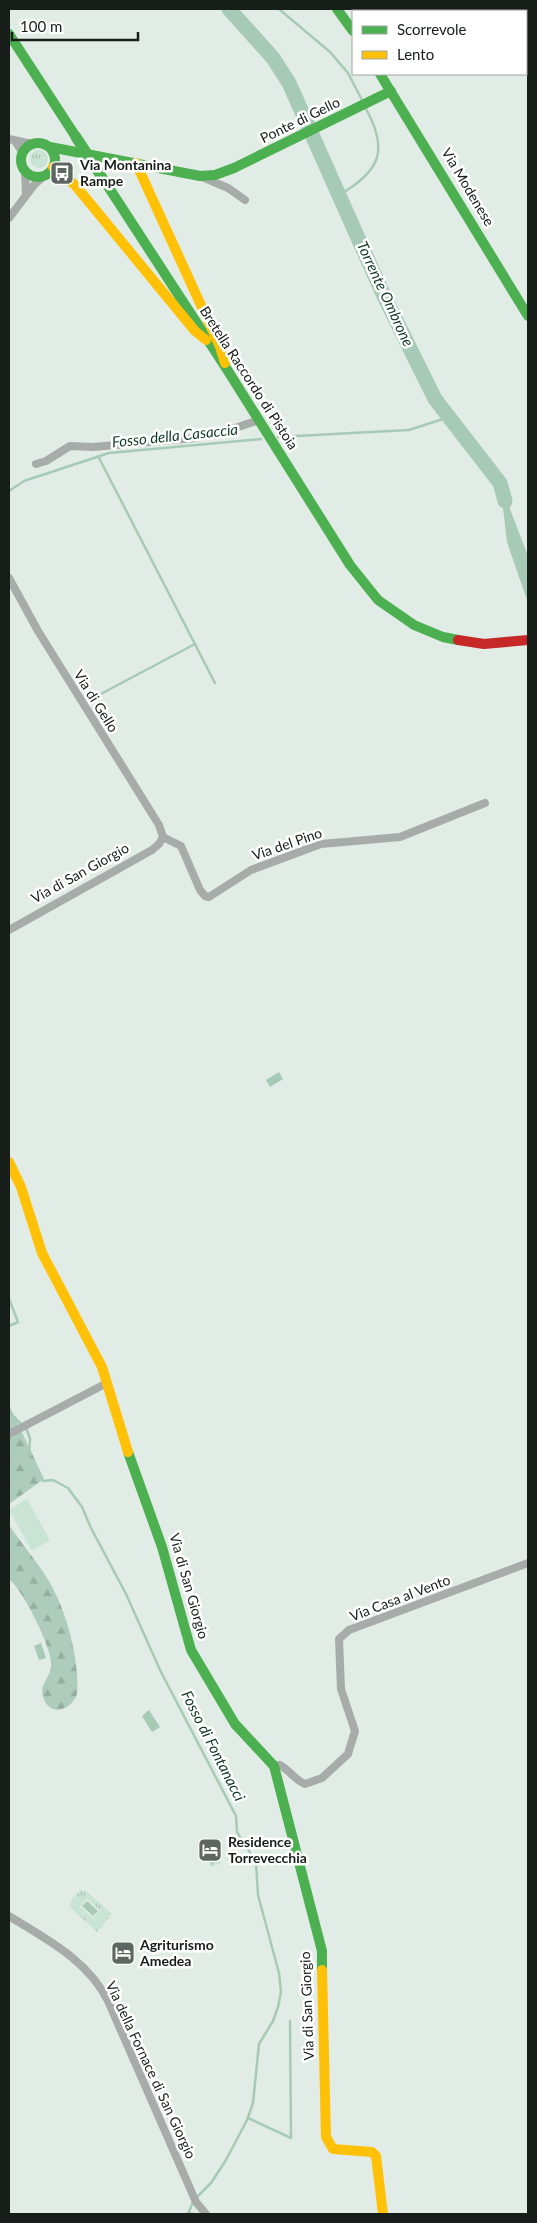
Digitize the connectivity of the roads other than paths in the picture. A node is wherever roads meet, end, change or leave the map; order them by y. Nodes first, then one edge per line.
1 (337, 9) edge
2 (352, 30) edge
3 (10, 36) edge
4 (381, 75) edge
5 (392, 91) junction
6 (12, 140) edge
7 (32, 144) junction
8 (50, 147) junction
9 (69, 151) junction
10 (23, 153) junction
11 (136, 164) junction
12 (51, 167) junction
13 (25, 169) junction
14 (200, 176) junction
15 (26, 195) junction
16 (245, 200) dead end
17 (9, 218) edge
18 (528, 316) edge
19 (208, 342) junction
20 (228, 371) junction
21 (259, 420) junction
22 (36, 464) dead end
23 (9, 578) edge
24 (528, 640) edge
25 (485, 804) dead end
26 (162, 837) junction
27 (9, 930) edge
28 (9, 1162) edge
29 (107, 1383) junction
30 (9, 1434) edge
31 (528, 1563) edge
32 (274, 1766) junction
33 (9, 1916) edge
34 (206, 2214) edge
35 (384, 2214) edge

1 - 2 street
3 - 19 street, Bretella Raccordo di Pistoia, bridge
4 - 5 street, Via Modenese
5 - 14 street, Ponte di Gello
5 - 18 street, Via Modenese
6 - 7 street
6 - 10 street
7 - 8 street
7 - 10 street
8 - 9 street, Ponte di Gello
8 - 12 street
9 - 11 street, Ponte di Gello
9 - 12 street
10 - 13 street
11 - 14 street, Ponte di Gello
11 - 20 street
12 - 13 street
12 - 15 street
12 - 19 street
13 - 15 street
14 - 16 street
15 - 17 street
19 - 20 street, Bretella Raccordo di Pistoia
20 - 21 street, Bretella Raccordo di Pistoia
21 - 22 street
21 - 24 street, Bretella Raccordo di Pistoia
23 - 26 street, Via di Gello
25 - 26 street, Via del Pino
26 - 27 street, Via di San Giorgio
28 - 29 street, Via di San Giorgio
29 - 30 street
29 - 32 street, Via di San Giorgio
31 - 32 street, Via Casa al Vento
32 - 35 street, Via di San Giorgio
33 - 34 street, Via della Fornace di San Giorgio

